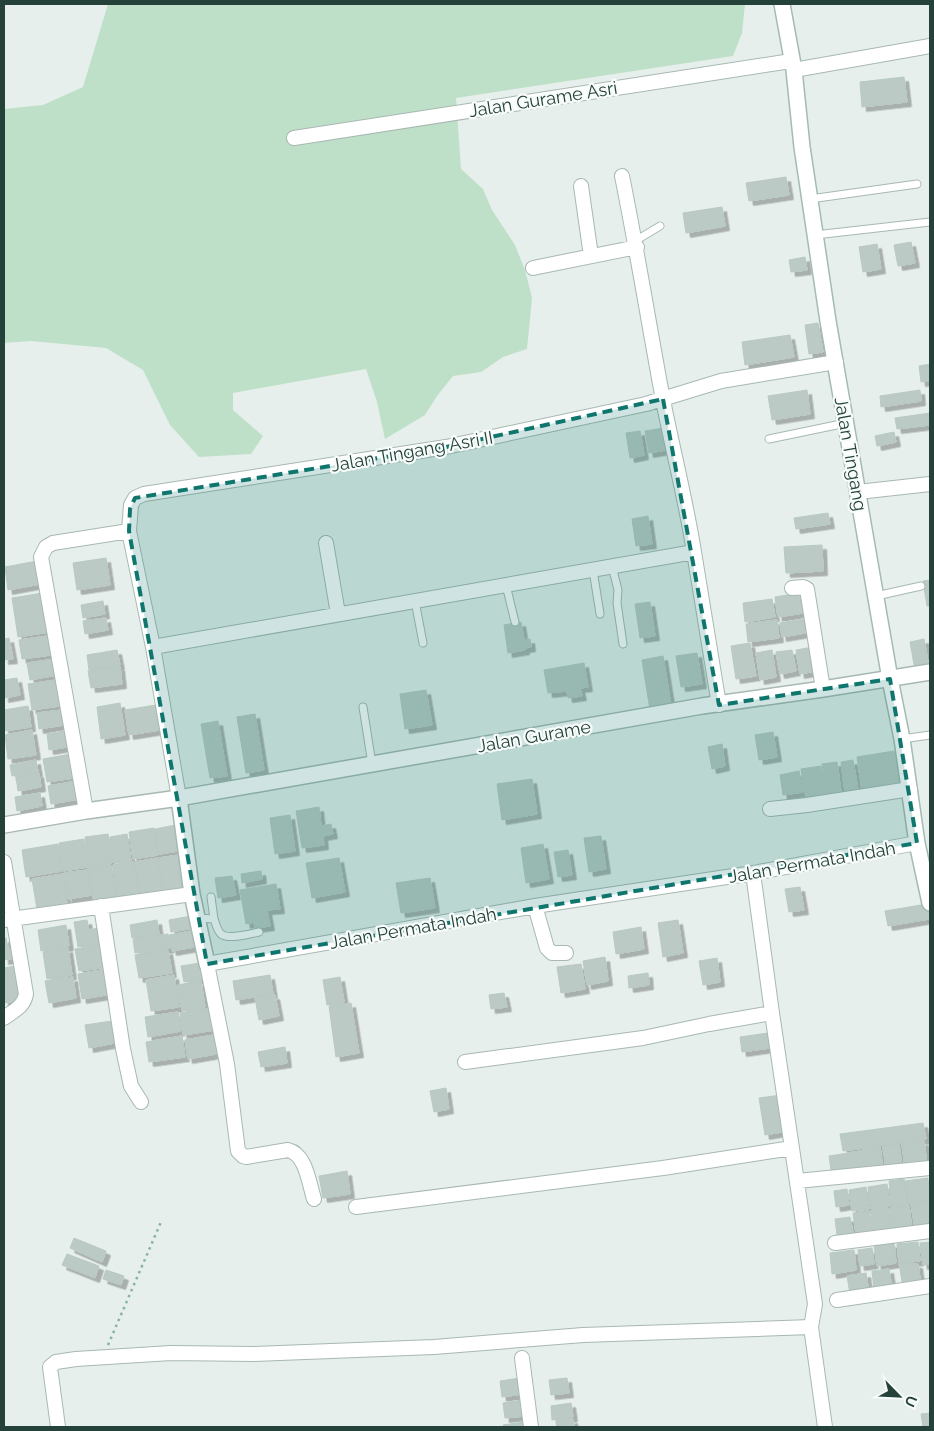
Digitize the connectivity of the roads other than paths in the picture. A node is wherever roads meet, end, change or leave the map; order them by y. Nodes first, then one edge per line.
1 (782, 4) edge
2 (930, 46) edge
3 (792, 65) junction
4 (294, 138) dead end
5 (622, 176) dead end
6 (917, 184) dead end
7 (581, 186) dead end
8 (810, 199) junction
9 (930, 222) edge
10 (660, 226) dead end
11 (815, 235) junction
12 (636, 244) junction
13 (591, 256) junction
14 (533, 268) dead end
15 (836, 362) junction
16 (663, 399) junction
17 (846, 423) junction
18 (769, 438) dead end
19 (930, 484) edge
20 (858, 492) junction
21 (129, 531) junction
22 (326, 543) dead end
23 (694, 552) junction
24 (612, 566) junction
25 (593, 570) junction
26 (506, 585) junction
27 (922, 586) dead end
28 (792, 588) dead end
29 (876, 596) junction
30 (415, 601) junction
31 (338, 614) junction
32 (600, 614) dead end
33 (515, 622) dead end
34 (423, 643) dead end
35 (623, 644) dead end
36 (153, 647) junction
37 (930, 672) edge
38 (890, 679) junction
39 (823, 689) junction
40 (719, 704) junction
41 (363, 707) dead end
42 (930, 735) edge
43 (902, 739) junction
44 (372, 764) junction
45 (910, 789) junction
46 (179, 798) junction
47 (770, 809) dead end
48 (86, 811) junction
49 (4, 825) edge
50 (917, 843) junction
51 (4, 862) edge
52 (754, 873) junction
53 (928, 883) edge
54 (192, 894) junction
55 (211, 897) dead end
56 (930, 903) edge
57 (101, 906) junction
58 (535, 906) junction
59 (197, 918) junction
60 (9, 919) edge
61 (214, 919) junction
62 (259, 932) dead end
63 (566, 953) dead end
64 (206, 964) junction
65 (772, 1013) junction
66 (4, 1018) edge
67 (466, 1062) dead end
68 (141, 1102) dead end
69 (792, 1148) junction
70 (930, 1168) edge
71 (797, 1181) junction
72 (314, 1199) dead end
73 (356, 1207) dead end
74 (930, 1232) edge
75 (835, 1243) dead end
76 (930, 1286) edge
77 (837, 1300) dead end
78 (811, 1327) junction
79 (522, 1358) dead end
80 (58, 1427) edge
81 (531, 1427) edge
82 (825, 1427) edge

1 - 3 street, Jalan Tingang
2 - 3 street, Jalan Gurame Asri
3 - 4 street, Jalan Gurame Asri
3 - 8 street, Jalan Tingang
5 - 12 street
6 - 8 lane
7 - 13 street
8 - 11 street, Jalan Tingang
9 - 11 lane
10 - 12 lane
11 - 15 street, Jalan Tingang
12 - 13 street
12 - 16 street
13 - 14 street
15 - 16 street, Jalan Tingang Asri II
15 - 17 street, Jalan Tingang
16 - 21 street, Jalan Tingang Asri II
16 - 23 street
17 - 18 lane
17 - 20 street, Jalan Tingang
19 - 20 street
20 - 29 street, Jalan Tingang
21 - 36 street, Jalan Tingang Asri II
21 - 48 street
22 - 31 street
23 - 24 street
23 - 40 street
24 - 25 street
24 - 35 lane
25 - 26 street
25 - 32 lane
26 - 30 street
26 - 33 lane
27 - 29 lane
28 - 39 street
29 - 38 street, Jalan Tingang
30 - 31 street
30 - 34 lane
31 - 36 street
36 - 46 street, Jalan Tingang Asri II
37 - 38 street, Jalan Gurame
38 - 39 street, Jalan Gurame
38 - 43 street, Jalan Tingang
39 - 40 street, Jalan Gurame
40 - 44 street, Jalan Gurame
41 - 44 lane
42 - 43 lane
43 - 45 street, Jalan Tingang
44 - 46 street, Jalan Gurame
45 - 47 street
45 - 50 street, Jalan Tingang
46 - 48 street, Jalan Gurame
46 - 54 street
48 - 49 street, Jalan Gurame
50 - 52 street, Jalan Permata Indah
50 - 53 street, Jalan Tingang
51 - 60 street
52 - 58 street, Jalan Permata Indah
52 - 65 street
53 - 56 street, Jalan Tingang
54 - 57 street
54 - 59 street
55 - 61 lane
57 - 60 street
57 - 68 street
58 - 63 street
58 - 64 street, Jalan Permata Indah
59 - 61 lane
59 - 64 street
60 - 66 street
61 - 62 lane
64 - 72 street
65 - 67 street
65 - 69 street
69 - 71 street
69 - 73 street
70 - 71 street
71 - 78 street
74 - 75 street
76 - 77 street
78 - 80 street
78 - 82 street
79 - 81 street

